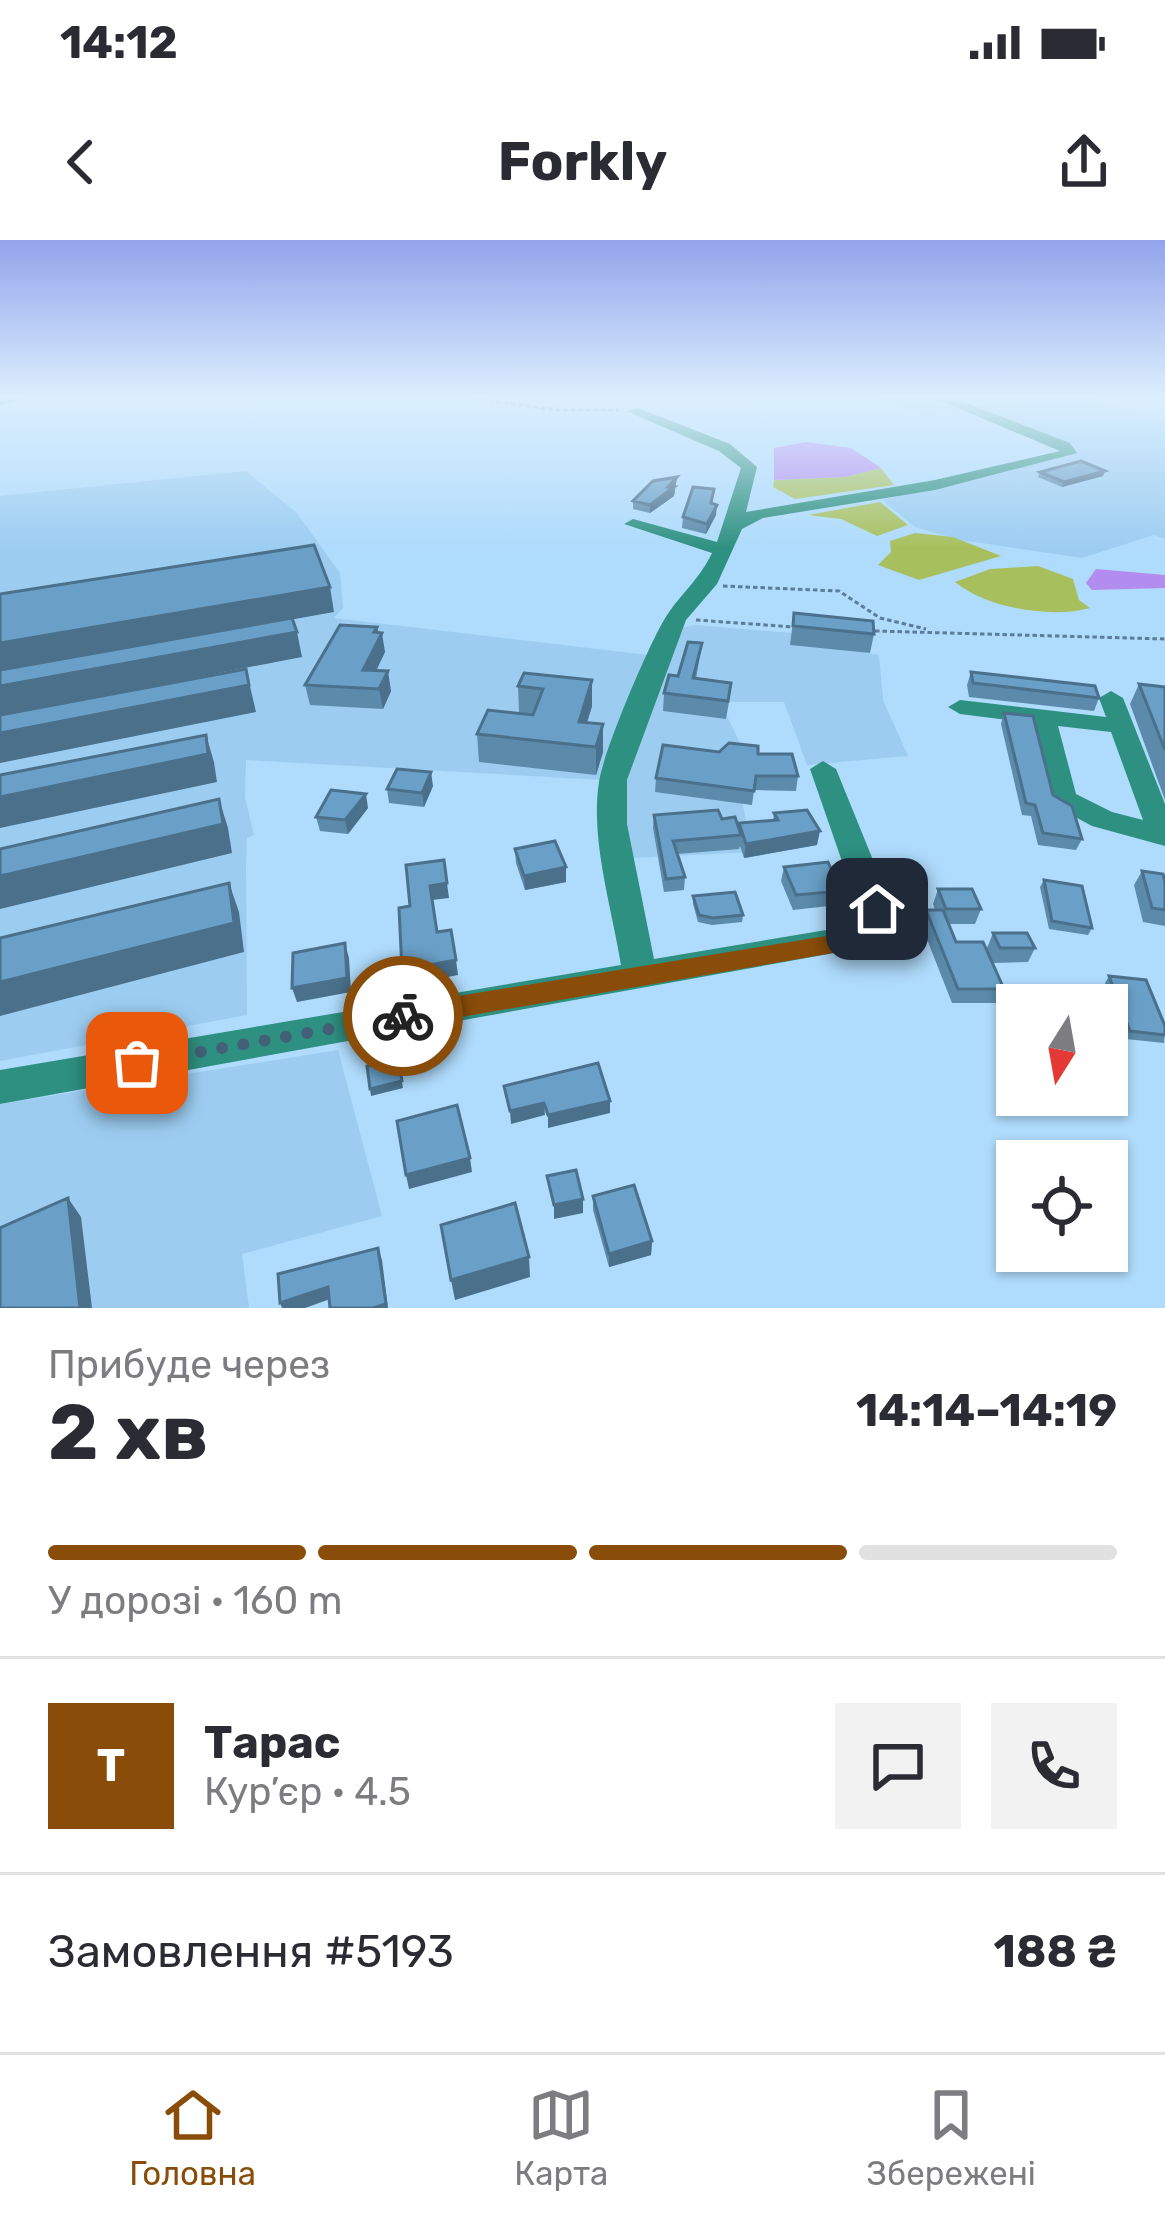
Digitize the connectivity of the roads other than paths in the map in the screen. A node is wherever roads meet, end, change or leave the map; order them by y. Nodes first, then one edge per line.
1 (725, 449) edge
2 (1067, 449) edge
3 (633, 524) dead end
4 (728, 538) junction
5 (1111, 698) dead end
6 (959, 707) dead end
7 (1043, 717) junction
8 (1122, 726) junction
9 (823, 770) dead end
10 (1164, 836) edge
11 (640, 975) junction
12 (0, 1087) edge

1 - 4 street
2 - 4 street
3 - 4 street
4 - 11 street
5 - 8 street
6 - 7 street
7 - 8 street
7 - 10 street
8 - 10 street
9 - 11 street
11 - 12 street

